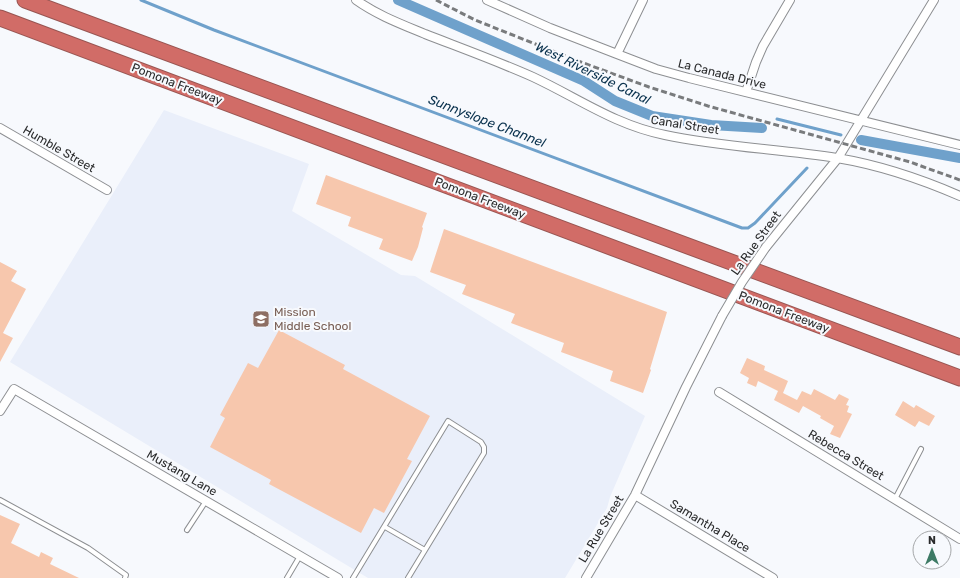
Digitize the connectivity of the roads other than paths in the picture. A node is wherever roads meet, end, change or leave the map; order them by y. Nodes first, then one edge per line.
1 (25, 0) edge
2 (356, 0) edge
3 (489, 0) edge
4 (643, 0) edge
5 (790, 0) edge
6 (934, 0) edge
7 (0, 18) edge
8 (617, 54) junction
9 (746, 92) junction
10 (861, 121) junction
11 (0, 128) edge
12 (960, 145) edge
13 (838, 158) junction
14 (107, 190) dead end
15 (960, 196) edge
16 (960, 347) edge
17 (960, 378) edge
18 (719, 392) dead end
19 (0, 411) edge
20 (921, 449) dead end
21 (635, 495) junction
22 (894, 499) junction
23 (0, 500) edge
24 (206, 501) junction
25 (385, 527) junction
26 (187, 530) dead end
27 (960, 539) edge
28 (425, 550) junction
29 (300, 556) junction
30 (125, 578) edge
31 (287, 578) edge
32 (338, 578) edge
33 (354, 578) edge
34 (408, 578) edge
35 (586, 578) edge
36 (773, 578) edge

1 - 16 highway
2 - 13 street, Canal Street
3 - 8 street, La Canada Drive
4 - 8 street
5 - 9 street
6 - 10 street, La Rue Street
7 - 17 highway, Pomona Freeway
8 - 9 street, La Canada Drive
9 - 10 street, La Canada Drive
10 - 12 street, La Canada Drive
10 - 13 street, La Rue Street
11 - 14 street, Humble Street
13 - 15 street, Canal Street
13 - 21 street, La Rue Street, bridge
18 - 22 street, Rebecca Street
19 - 24 street, Mustang Lane
20 - 22 lane
21 - 35 street, La Rue Street
21 - 36 street, Samantha Place
22 - 27 street, Rebecca Street
23 - 30 lane
24 - 26 lane
24 - 29 street, Mustang Lane
25 - 28 lane
25 - 28 lane
25 - 33 lane
28 - 34 lane
29 - 31 lane
29 - 32 street, Mustang Lane

